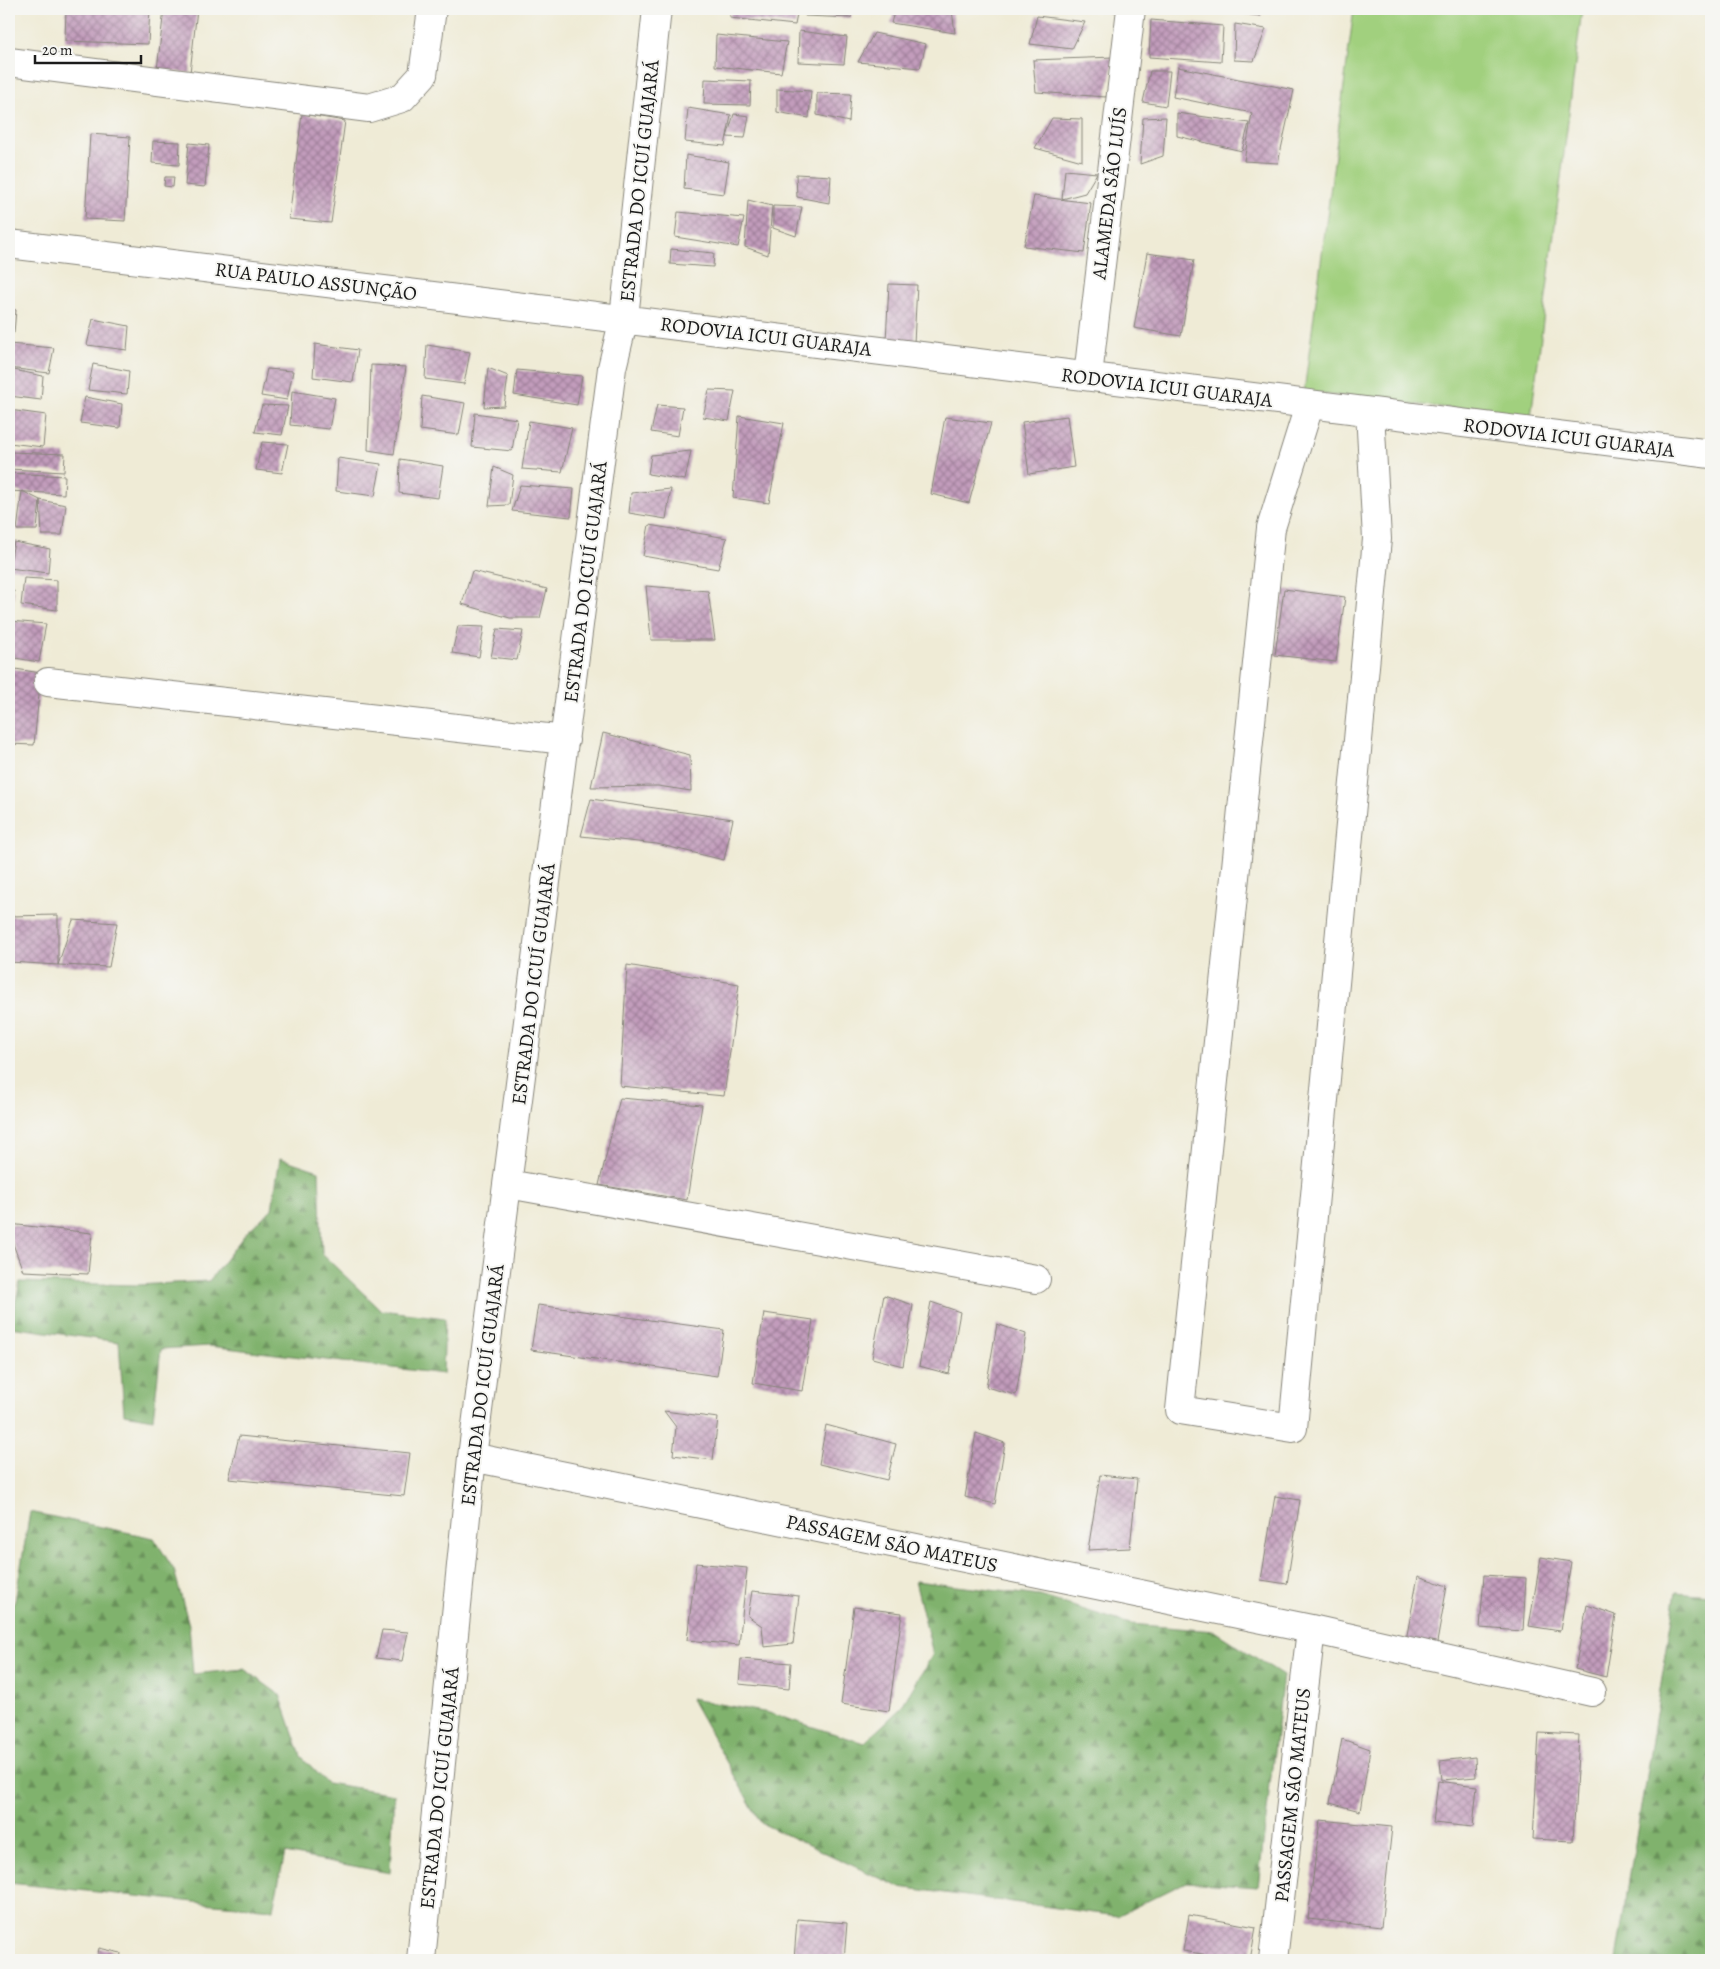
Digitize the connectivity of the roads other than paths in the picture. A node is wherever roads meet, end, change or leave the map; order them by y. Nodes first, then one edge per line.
1 (432, 9) edge
2 (657, 9) edge
3 (1131, 9) edge
4 (9, 62) edge
5 (9, 244) edge
6 (624, 318) junction
7 (1088, 376) junction
8 (1309, 406) junction
9 (1370, 412) junction
10 (1711, 454) edge
11 (48, 682) dead end
12 (565, 740) junction
13 (508, 1184) junction
14 (1036, 1280) dead end
15 (472, 1457) junction
16 (1311, 1629) junction
17 (1592, 1692) dead end
18 (421, 1960) edge
19 (1273, 1960) edge

1 - 4 street
2 - 6 street, ESTRADA DO ICUÍ GUAJARÁ
3 - 7 street, ALAMEDA SÃO LUÍS
5 - 6 street, RUA PAULO ASSUNÇÃO
6 - 7 street, RODOVIA ICUI GUARAJA
6 - 12 street, ESTRADA DO ICUÍ GUAJARÁ
7 - 8 street, RODOVIA ICUI GUARAJA
8 - 9 street, RODOVIA ICUI GUARAJA
8 - 9 street
9 - 10 street, RODOVIA ICUI GUARAJA
11 - 12 street
12 - 13 street, ESTRADA DO ICUÍ GUAJARÁ
13 - 14 street
13 - 15 street, ESTRADA DO ICUÍ GUAJARÁ
15 - 16 street, PASSAGEM SÃO MATEUS
15 - 18 street, ESTRADA DO ICUÍ GUAJARÁ
16 - 17 street, PASSAGEM SÃO MATEUS
16 - 19 street, PASSAGEM SÃO MATEUS

